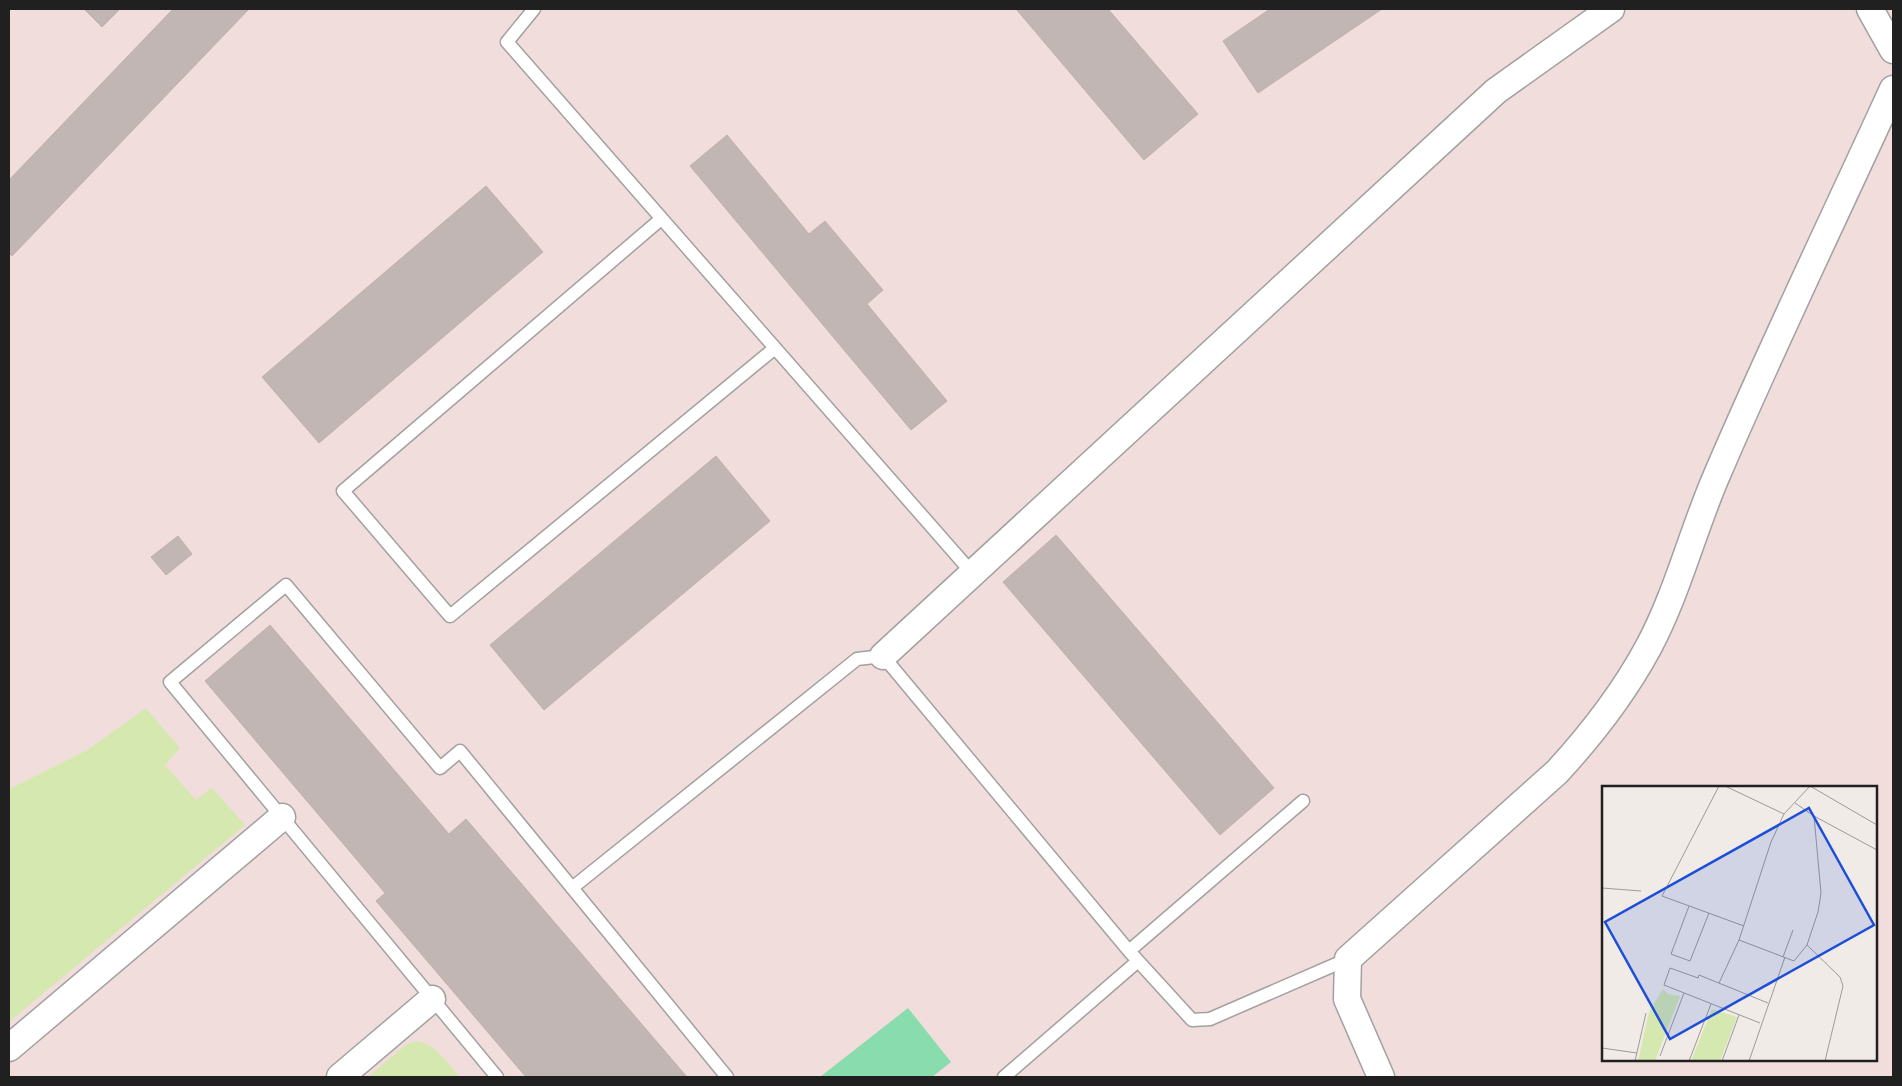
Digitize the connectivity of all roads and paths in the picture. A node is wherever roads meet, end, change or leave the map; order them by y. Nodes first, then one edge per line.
1 (534, 9) edge
2 (1611, 9) edge
3 (1870, 9) edge
4 (1893, 50) edge
5 (1893, 89) edge
6 (661, 219) junction
7 (775, 348) junction
8 (974, 575) junction
9 (883, 656) junction
10 (1303, 801) dead end
11 (282, 817) junction
12 (572, 888) junction
13 (1130, 951) junction
14 (1348, 959) junction
15 (1138, 961) junction
16 (432, 999) junction
17 (9, 1048) edge
18 (340, 1077) edge
19 (497, 1077) edge
20 (727, 1077) edge
21 (1004, 1077) edge
22 (1380, 1077) edge

1 - 6 lane
2 - 8 street
3 - 4 street
5 - 14 street
6 - 7 lane
6 - 7 lane
7 - 8 lane
8 - 9 street
9 - 12 lane
9 - 13 lane
10 - 13 lane
11 - 12 lane
11 - 16 lane
11 - 17 street
12 - 20 lane
13 - 15 lane
14 - 15 lane
14 - 22 street
15 - 21 lane
16 - 18 street
16 - 19 lane

